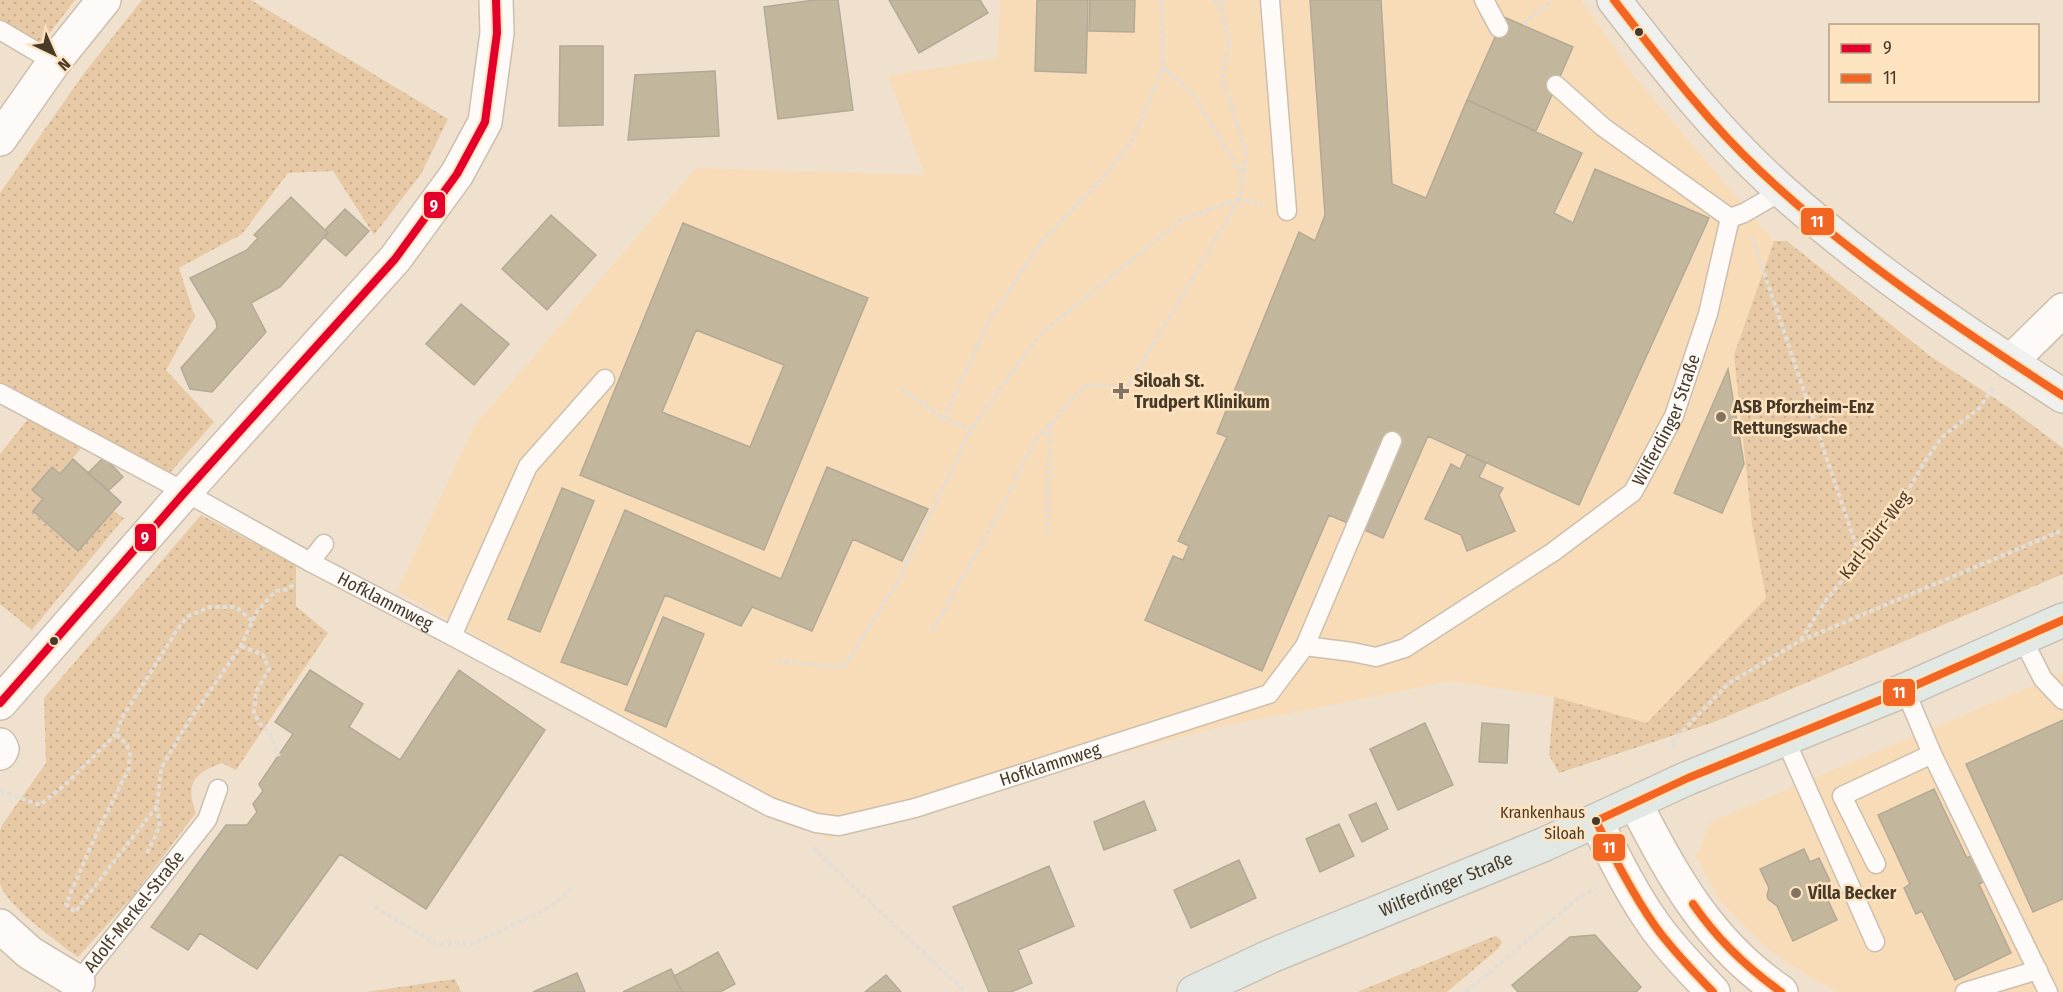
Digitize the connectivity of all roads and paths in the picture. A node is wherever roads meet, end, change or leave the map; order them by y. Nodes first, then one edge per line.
1 (102, 0) edge
2 (496, 0) edge
3 (1162, 0) edge
4 (1215, 0) edge
5 (1223, 0) edge
6 (1270, 0) edge
7 (1484, 0) edge
8 (1553, 0) edge
9 (1614, 0) edge
10 (1222, 11) junction
11 (1520, 26) dead end
12 (1499, 28) dead end
13 (0, 30) edge
14 (54, 62) junction
15 (1163, 67) junction
16 (1556, 85) dead end
17 (0, 139) edge
18 (1243, 176) junction
19 (1782, 190) junction
20 (1239, 199) junction
21 (1287, 211) joint
22 (1737, 215) junction
23 (2063, 310) edge
24 (2010, 362) junction
25 (606, 380) dead end
26 (901, 388) dead end
27 (0, 393) edge
28 (2063, 396) edge
29 (1979, 408) dead end
30 (944, 418) junction
31 (1050, 424) junction
32 (971, 430) junction
33 (1392, 441) dead end
34 (185, 492) junction
35 (2063, 530) edge
36 (1047, 534) dead end
37 (324, 544) dead end
38 (1860, 557) junction
39 (310, 562) junction
40 (2063, 620) edge
41 (253, 622) junction
42 (932, 631) dead end
43 (452, 636) junction
44 (2022, 638) junction
45 (1800, 641) junction
46 (241, 646) junction
47 (1305, 646) junction
48 (777, 661) dead end
49 (1905, 690) junction
50 (2063, 700) edge
51 (0, 703) edge
52 (116, 734) junction
53 (1785, 739) junction
54 (0, 745) edge
55 (0, 753) edge
56 (1932, 754) junction
57 (279, 756) dead end
58 (1689, 778) junction
59 (218, 789) dead end
60 (0, 791) edge
61 (1635, 803) junction
62 (157, 806) junction
63 (1596, 821) junction
64 (810, 845) dead end
65 (145, 857) dead end
66 (1876, 864) dead end
67 (1622, 873) junction
68 (572, 888) dead end
69 (375, 907) dead end
70 (0, 926) edge
71 (1875, 942) dead end
72 (2038, 970) junction
73 (78, 982) joint
74 (965, 992) edge
75 (1194, 992) edge
76 (1466, 992) edge
77 (1713, 992) edge
78 (1781, 992) edge
79 (1965, 992) edge
80 (2048, 992) edge

1 - 14 street
2 - 34 street
3 - 15 path
4 - 10 path
5 - 10 path
6 - 21 lane
7 - 12 lane
8 - 11 path
9 - 19 main road
10 - 18 path
13 - 14 lane
14 - 17 street
15 - 18 path
15 - 30 path
16 - 22 lane
18 - 20 path
19 - 22 lane
19 - 24 main road
20 - 21 path
20 - 31 path
20 - 32 path
22 - 38 path
22 - 47 lane, Wilferdinger Straße
23 - 24 street
24 - 28 main road
25 - 43 lane
26 - 30 path
27 - 34 lane, Hofklammweg
29 - 38 path, Karl-Dürr-Weg
30 - 32 path
31 - 36 path
31 - 42 path
32 - 48 path
33 - 47 lane, Hofklammweg
34 - 39 lane, Hofklammweg
34 - 51 street
35 - 45 path
37 - 39 lane
38 - 45 path, Karl-Dürr-Weg
39 - 41 path
39 - 43 lane, Hofklammweg
40 - 44 main road, Wilferdinger Straße
41 - 46 path
41 - 52 path
43 - 47 lane, Hofklammweg
44 - 49 main road, Wilferdinger Straße
44 - 50 lane
45 - 58 path
46 - 57 path
46 - 62 path
49 - 53 main road, Wilferdinger Straße
49 - 56 lane
52 - 60 path
52 - 62 path
53 - 58 main road, Wilferdinger Straße
53 - 71 lane
54 - 55 street
56 - 66 lane
56 - 72 lane
58 - 61 main road, Wilferdinger Straße
59 - 73 lane, Adolf-Merkel-Straße
61 - 63 main road, Wilferdinger Straße
61 - 78 street
62 - 65 path
63 - 67 street
63 - 75 main road, Wilferdinger Straße
64 - 74 path
67 - 76 path
67 - 77 street
68 - 69 path
70 - 73 street, Adolf-Merkel-Straße
72 - 79 lane
72 - 80 lane

